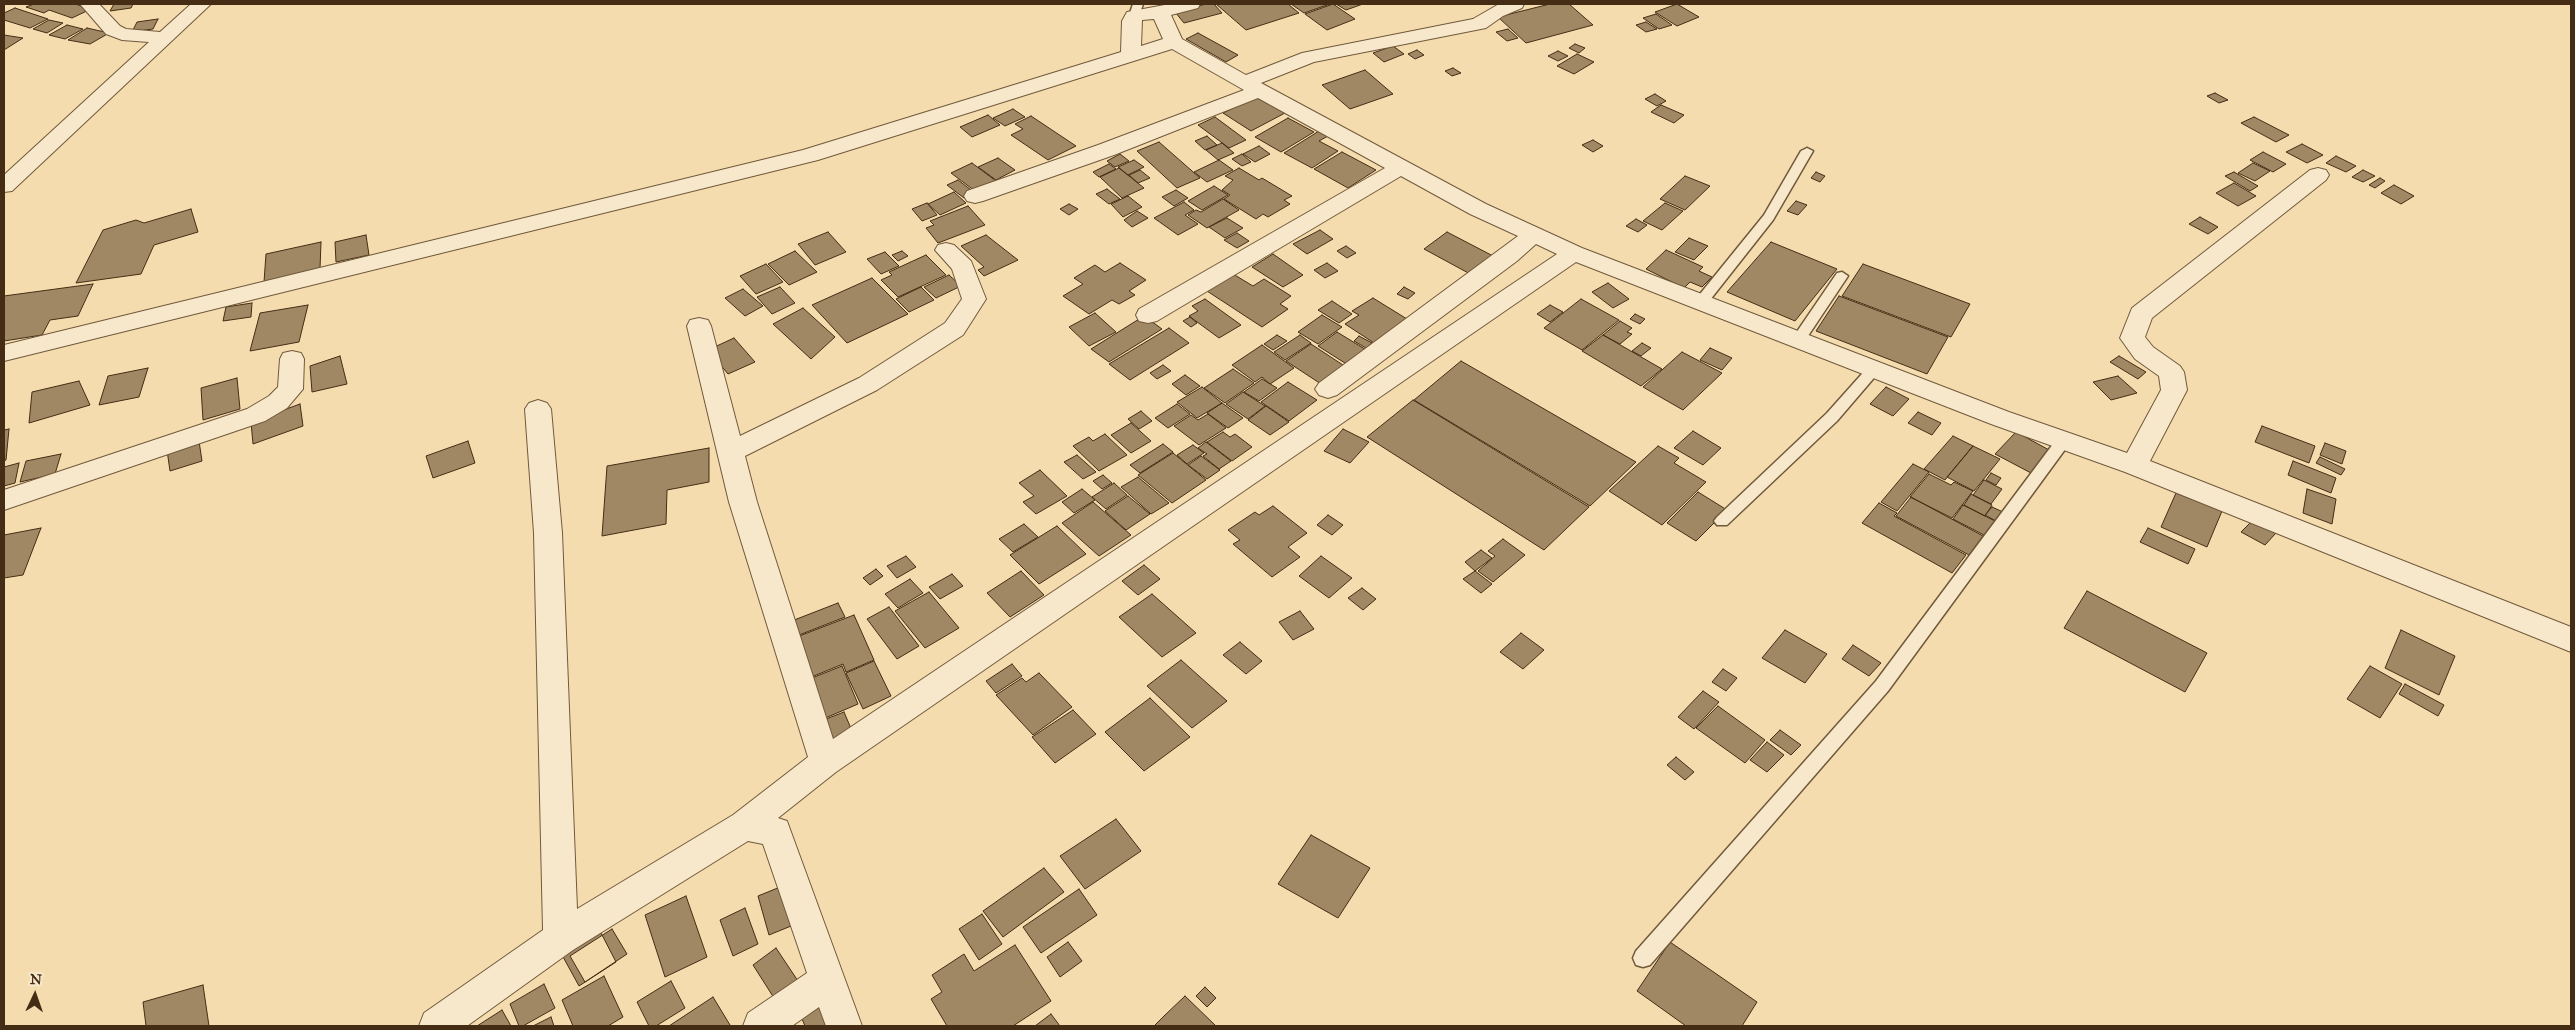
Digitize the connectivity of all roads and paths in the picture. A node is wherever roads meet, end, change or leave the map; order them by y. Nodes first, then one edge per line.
1 (89, 4) edge
2 (202, 4) edge
3 (1191, 4) edge
4 (1515, 4) edge
5 (1144, 10) edge
6 (165, 38) junction
7 (1174, 42) junction
8 (1131, 55) junction
9 (1253, 86) junction
10 (1807, 151) dead end
11 (1401, 167) junction
12 (2318, 175) dead end
13 (8, 179) edge
14 (975, 196) dead end
15 (1534, 234) junction
16 (946, 250) dead end
17 (1574, 253) junction
18 (1842, 276) dead end
19 (1701, 302) junction
20 (1148, 314) dead end
21 (699, 326) dead end
22 (1799, 339) junction
23 (4, 353) edge
24 (292, 359) dead end
25 (1874, 369) junction
26 (1328, 389) dead end
27 (538, 409) dead end
28 (2064, 440) junction
29 (730, 452) junction
30 (2134, 465) junction
31 (4, 500) edge
32 (1722, 521) dead end
33 (2571, 640) edge
34 (825, 762) junction
35 (745, 825) junction
36 (561, 938) junction
37 (1643, 958) dead end
38 (829, 979) junction
39 (438, 1026) edge
40 (762, 1026) edge
41 (844, 1026) edge

1 - 6 street
2 - 6 street
3 - 5 street
4 - 9 street
5 - 7 street
5 - 8 street
6 - 13 street
7 - 8 street
7 - 9 street
8 - 23 street
9 - 11 street
9 - 14 street
10 - 19 lane
11 - 15 street
11 - 20 street
12 - 30 street
15 - 17 street
15 - 26 street
16 - 29 street
17 - 19 street
17 - 34 street
18 - 22 lane
19 - 22 street
21 - 29 street
22 - 25 street
24 - 31 street
25 - 28 street
25 - 32 lane
27 - 36 street
28 - 30 street
28 - 37 lane
29 - 34 street
30 - 33 street
34 - 35 street
35 - 36 street
35 - 38 street
36 - 39 street
38 - 40 street
38 - 41 street

